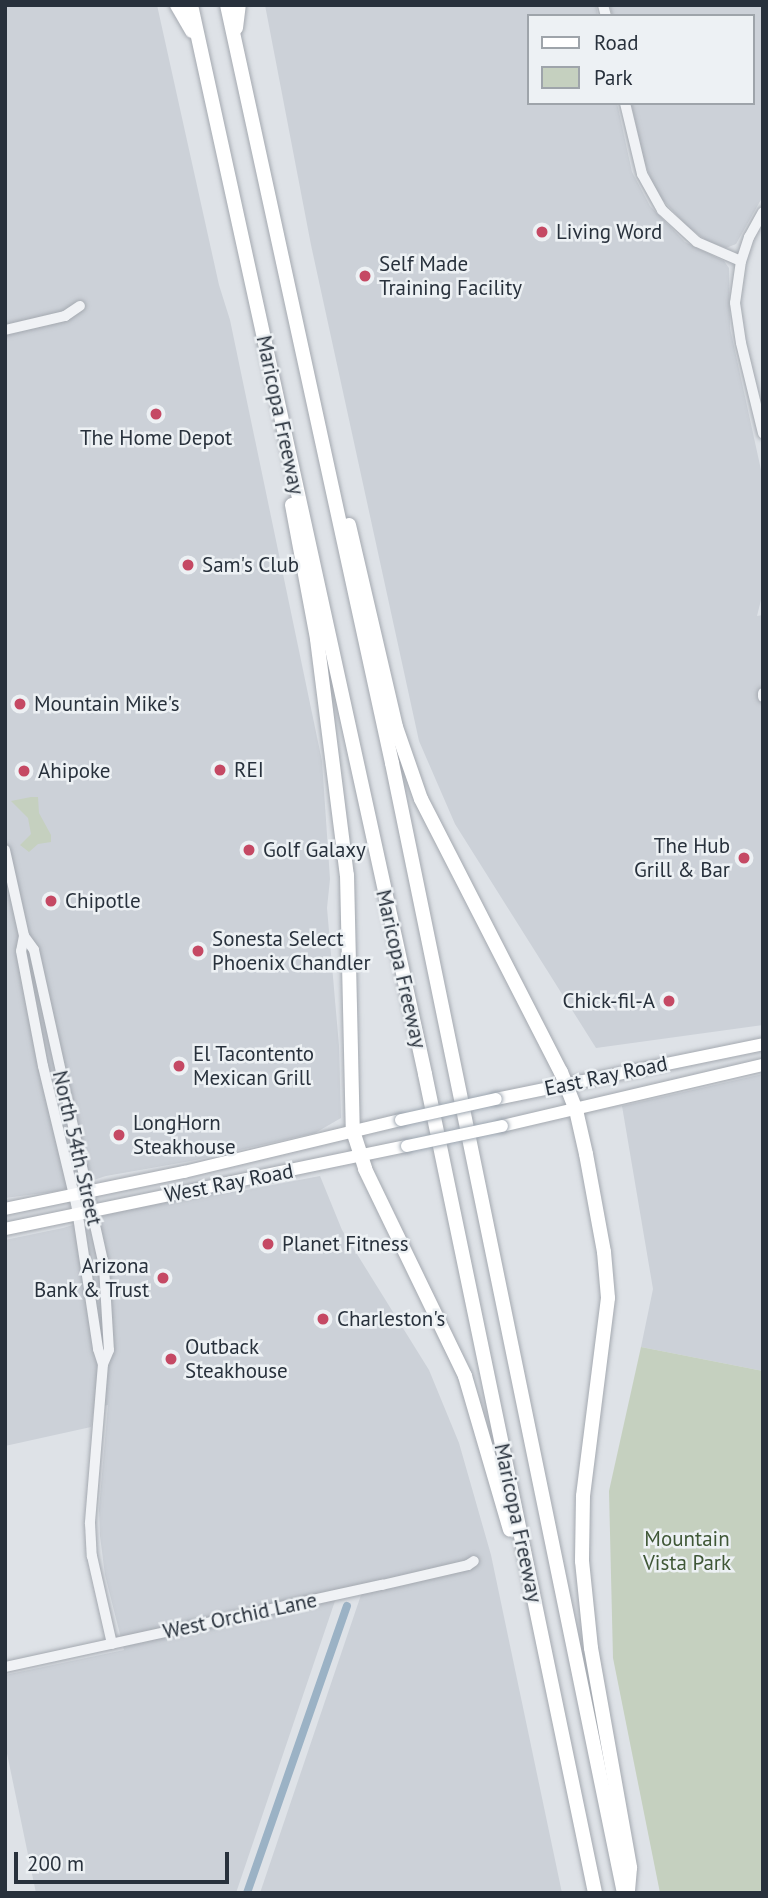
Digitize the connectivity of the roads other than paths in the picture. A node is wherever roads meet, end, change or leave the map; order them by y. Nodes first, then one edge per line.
1 (177, 5) edge
2 (191, 5) edge
3 (227, 5) edge
4 (239, 5) edge
5 (235, 40) junction
6 (199, 43) junction
7 (625, 105) edge
8 (763, 212) edge
9 (741, 261) junction
10 (80, 306) dead end
11 (5, 330) edge
12 (315, 413) junction
13 (281, 420) junction
14 (763, 433) edge
15 (5, 850) edge
16 (24, 936) junction
17 (763, 1044) edge
18 (763, 1065) edge
19 (566, 1084) junction
20 (449, 1110) joint
21 (576, 1110) junction
22 (353, 1131) junction
23 (453, 1136) joint
24 (361, 1156) junction
25 (88, 1192) junction
26 (74, 1195) junction
27 (5, 1209) edge
28 (92, 1211) junction
29 (78, 1214) junction
30 (5, 1229) edge
31 (103, 1364) junction
32 (474, 1561) dead end
33 (112, 1644) junction
34 (5, 1667) edge
35 (549, 1674) junction
36 (595, 1893) edge
37 (626, 1893) edge

1 - 6 highway
2 - 6 highway, Maricopa Freeway
3 - 5 highway, Maricopa Freeway
4 - 5 highway
5 - 12 highway, Maricopa Freeway
6 - 13 highway, Maricopa Freeway
7 - 9 street
8 - 9 street
9 - 14 street
10 - 11 street
12 - 19 highway
12 - 37 highway, Maricopa Freeway
13 - 22 highway
13 - 35 highway, Maricopa Freeway
15 - 16 street, North 54th Street
16 - 25 street, North 54th Street
16 - 26 street, North 54th Street
17 - 19 main road, East Ray Road
18 - 21 main road, East Ray Road
19 - 20 main road, East Ray Road, bridge
19 - 21 highway
20 - 22 main road, West Ray Road, bridge
21 - 23 main road, East Ray Road, bridge
21 - 37 highway
22 - 24 highway
22 - 25 main road, West Ray Road
23 - 24 main road, West Ray Road, bridge
24 - 28 main road, West Ray Road
24 - 35 highway
25 - 26 main road, West Ray Road
25 - 28 street, North 54th Street
26 - 27 main road, West Ray Road
26 - 29 street, North 54th Street
28 - 29 main road, West Ray Road
28 - 31 street, North 54th Street
29 - 30 main road, West Ray Road
29 - 31 street, North 54th Street
31 - 33 street, North 54th Street
32 - 33 street, West Orchid Lane
33 - 34 street, West Orchid Lane
35 - 36 highway, Maricopa Freeway

